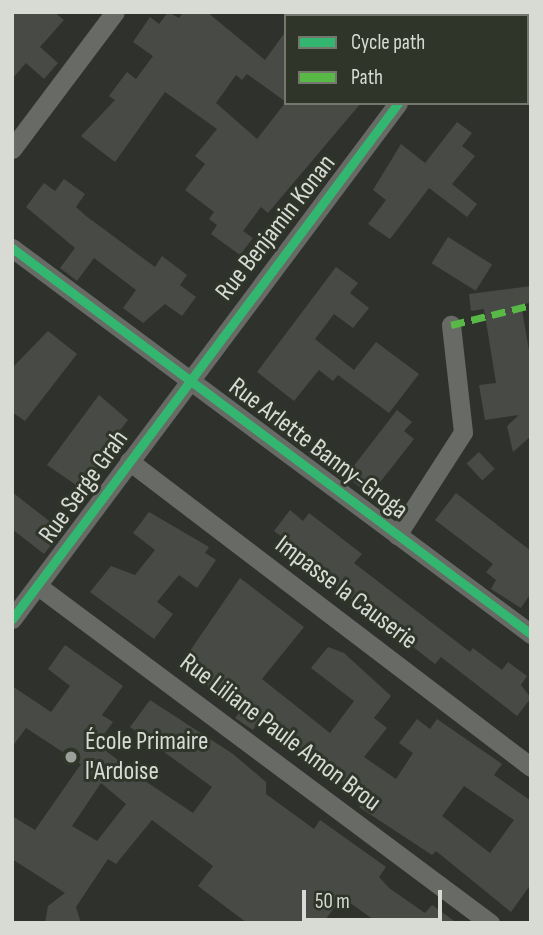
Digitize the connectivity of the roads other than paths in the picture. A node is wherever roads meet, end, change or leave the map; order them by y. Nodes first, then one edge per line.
1 (115, 12) edge
2 (396, 105) edge
3 (12, 149) edge
4 (12, 248) edge
5 (451, 325) dead end
6 (187, 377) junction
7 (129, 461) junction
8 (397, 535) junction
9 (38, 586) junction
10 (12, 619) edge
11 (531, 634) edge
12 (531, 767) edge
13 (490, 923) edge

1 - 3 street
2 - 6 street, Rue Benjamin Konan
4 - 6 street, Rue Arlette Banny-Groga
5 - 8 street
6 - 7 street, Rue Serge Grah
6 - 8 street, Rue Arlette Banny-Groga
7 - 9 street, Rue Serge Grah
7 - 12 street, Impasse la Causerie
8 - 11 street, Rue Arlette Banny-Groga
9 - 10 street, Rue Serge Grah
9 - 13 street, Rue Liliane Paule Amon Brou

